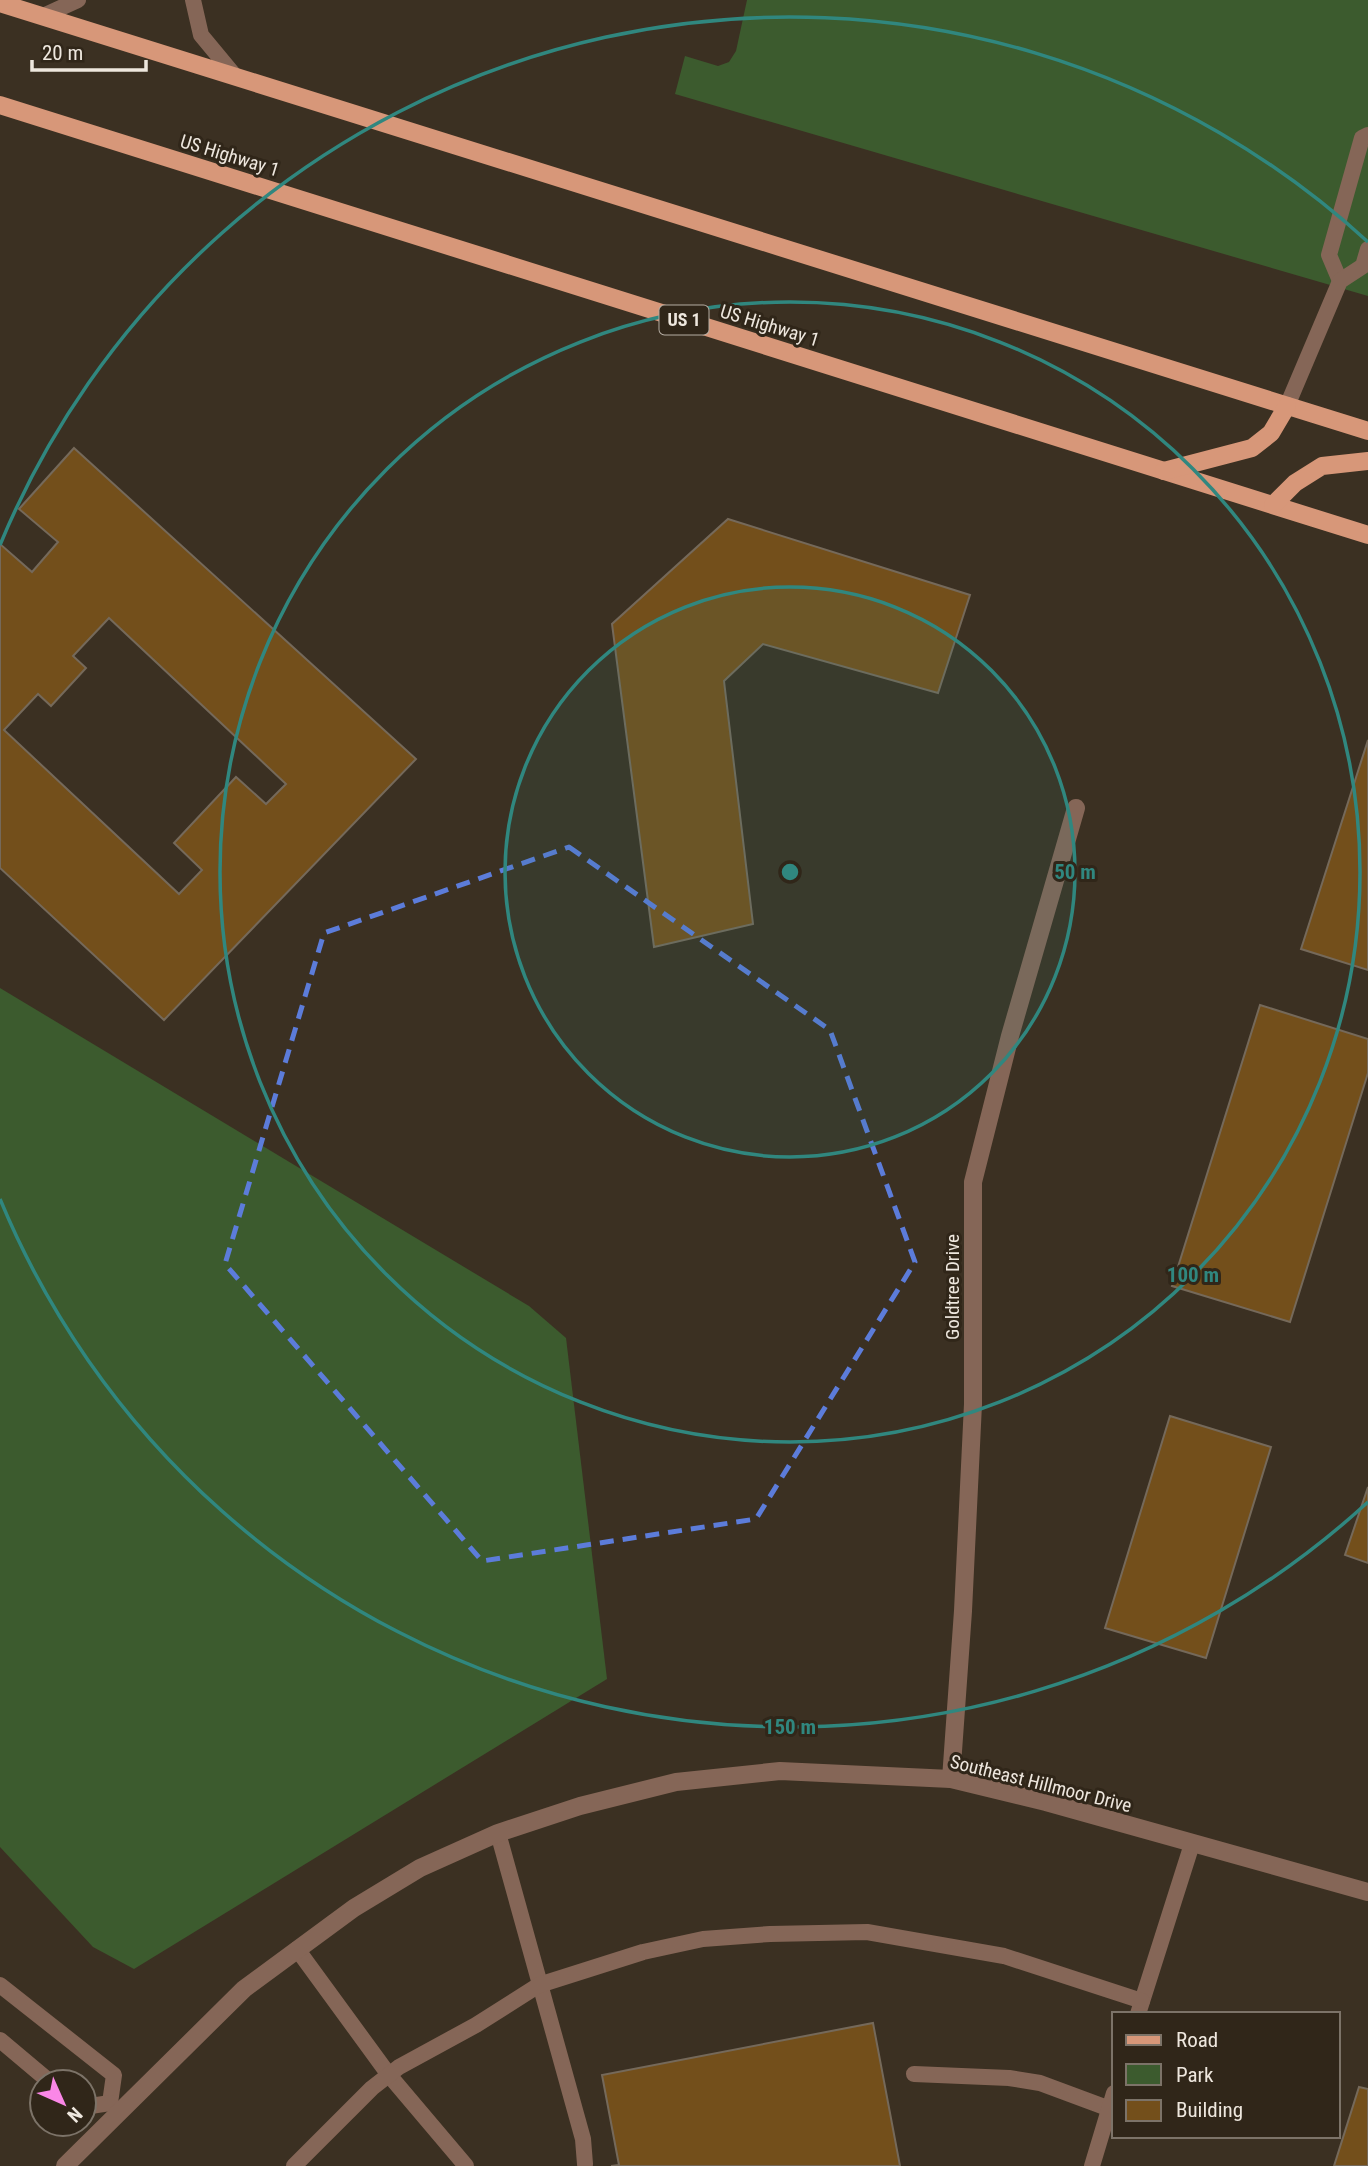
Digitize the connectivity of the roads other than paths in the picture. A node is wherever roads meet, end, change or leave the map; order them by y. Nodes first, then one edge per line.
1 (78, 0) edge
2 (193, 0) edge
3 (0, 3) edge
4 (43, 16) junction
5 (235, 76) junction
6 (0, 105) edge
7 (1368, 135) edge
8 (1368, 250) edge
9 (1340, 281) junction
10 (1287, 406) junction
11 (1368, 431) edge
12 (1368, 461) edge
13 (1164, 471) junction
14 (1273, 505) junction
15 (1368, 535) edge
16 (1076, 808) dead end
17 (951, 1779) junction
18 (499, 1833) junction
19 (1192, 1844) junction
20 (1368, 1892) edge
21 (297, 1949) junction
22 (0, 1985) edge
23 (539, 1985) junction
24 (1140, 2007) edge
25 (0, 2040) edge
26 (33, 2068) edge
27 (914, 2074) dead end
28 (389, 2075) junction
29 (1112, 2101) edge
30 (98, 2107) edge
31 (115, 2108) junction
32 (585, 2164) dead end
33 (65, 2166) edge
34 (294, 2166) edge
35 (466, 2166) edge
36 (1092, 2166) edge

1 - 4 lane
2 - 5 lane
3 - 4 main road
4 - 5 main road
5 - 10 main road
6 - 13 main road, US Highway 1 / US 1
7 - 9 lane
8 - 9 lane
9 - 10 lane
10 - 11 main road
10 - 13 main road
12 - 14 main road
13 - 14 main road, US Highway 1 / US 1
14 - 15 main road, US Highway 1 / US 1
16 - 17 street, Goldtree Drive
17 - 18 street, Southeast Hillmoor Drive
17 - 19 street, Southeast Hillmoor Drive
18 - 21 street, Southeast Hillmoor Drive
18 - 23 lane
19 - 20 street, Southeast Hillmoor Drive
19 - 24 lane
21 - 28 lane
21 - 31 street, Southeast Hillmoor Drive
22 - 31 lane
23 - 24 lane
23 - 28 lane
23 - 32 lane
25 - 26 lane
27 - 29 lane
28 - 34 lane
28 - 35 lane
29 - 36 lane
30 - 31 lane
31 - 33 street, Southeast Hillmoor Drive

